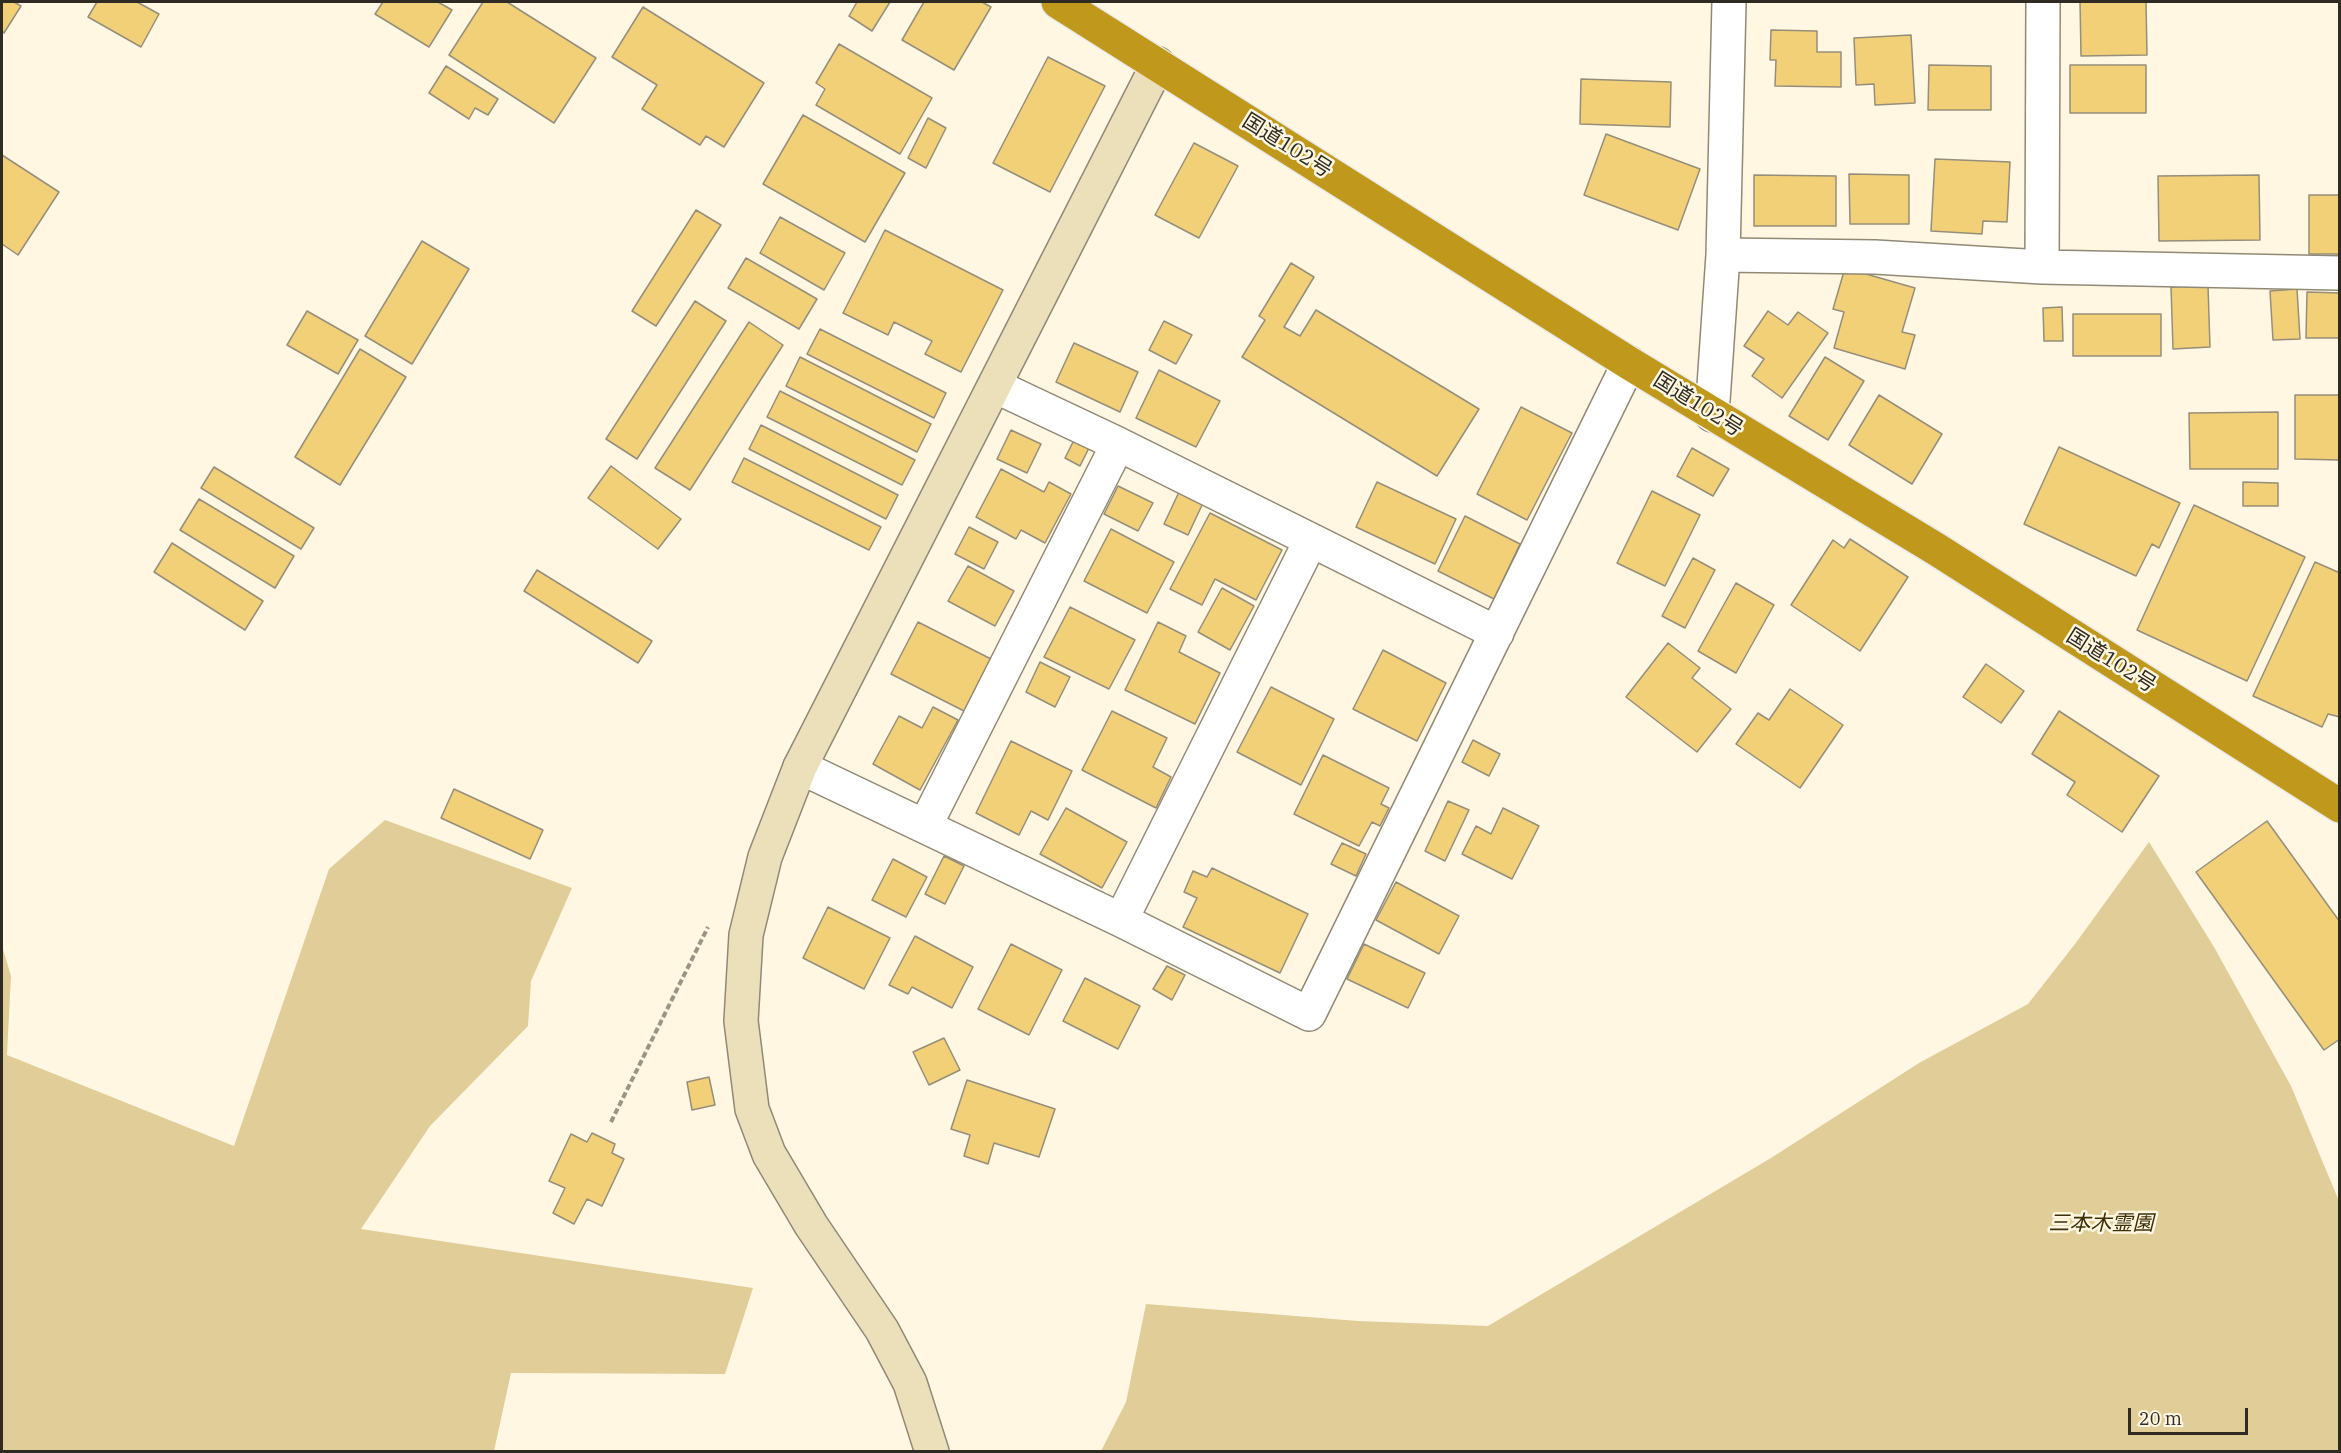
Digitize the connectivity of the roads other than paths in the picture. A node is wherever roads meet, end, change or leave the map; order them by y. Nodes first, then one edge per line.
1 (1058, 2) edge
2 (1729, 2) edge
3 (2043, 2) edge
4 (1158, 64) junction
5 (1723, 255) junction
6 (2042, 267) junction
7 (2340, 273) edge
8 (1629, 363) junction
9 (994, 386) junction
10 (1712, 415) junction
11 (1118, 444) junction
12 (1311, 540) junction
13 (1497, 633) junction
14 (800, 767) junction
15 (2340, 806) edge
16 (925, 826) junction
17 (1120, 920) junction
18 (932, 1452) edge

1 - 4 highway, 国道102号
2 - 5 street
3 - 6 street
4 - 8 highway, 国道102号
4 - 9 street
5 - 6 street
5 - 10 street
6 - 7 street
8 - 10 highway, 国道102号
8 - 13 street
9 - 11 street
9 - 14 street
10 - 15 highway, 国道102号
11 - 12 street
11 - 16 street
12 - 13 street
12 - 17 street
13 - 17 street
14 - 16 street
14 - 18 street
16 - 17 street

